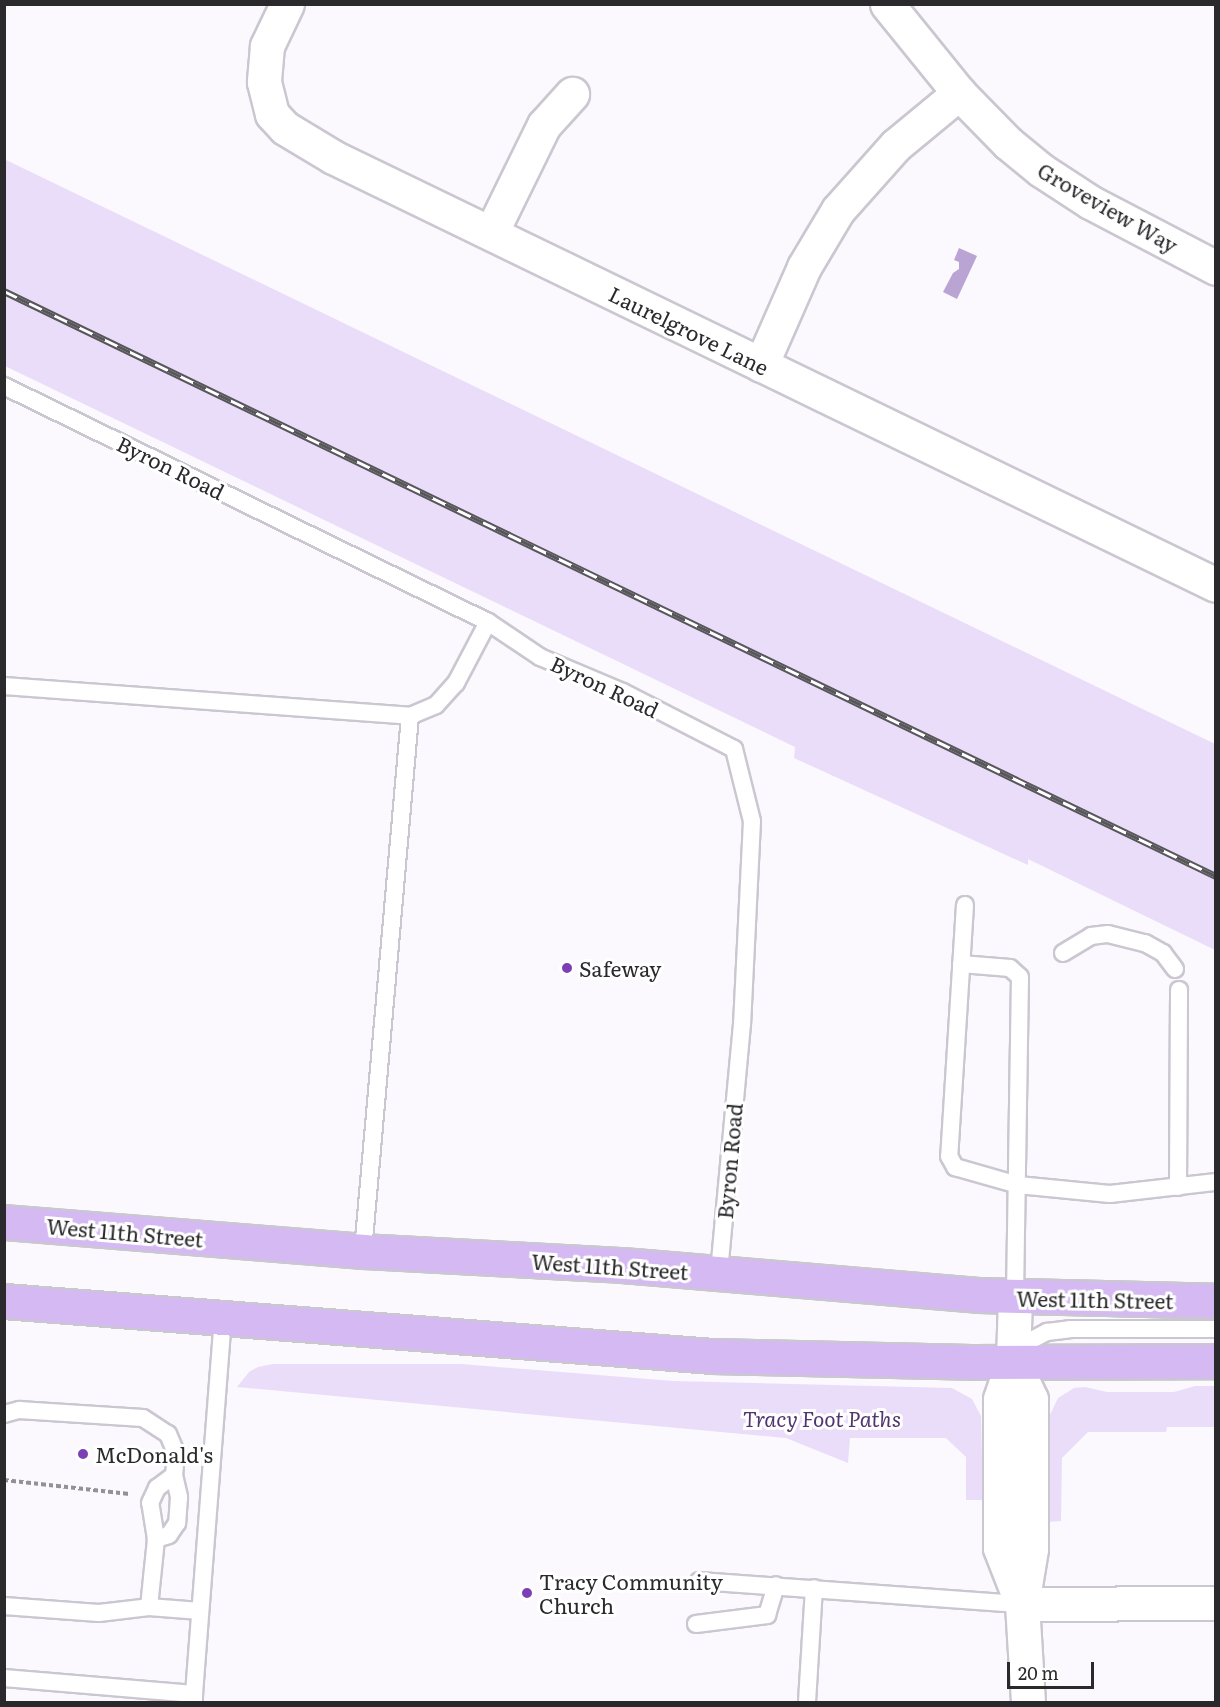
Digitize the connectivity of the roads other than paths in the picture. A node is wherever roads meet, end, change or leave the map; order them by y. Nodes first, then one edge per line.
1 (287, 4) edge
2 (887, 4) edge
3 (572, 93) dead end
4 (959, 93) junction
5 (490, 233) junction
6 (1215, 268) edge
7 (761, 365) junction
8 (4, 386) edge
9 (1215, 585) edge
10 (488, 622) junction
11 (4, 686) edge
12 (410, 716) junction
13 (965, 904) dead end
14 (1063, 953) dead end
15 (961, 964) junction
16 (1175, 969) dead end
17 (1179, 990) dead end
18 (1215, 1182) edge
19 (1017, 1185) junction
20 (1178, 1186) junction
21 (4, 1222) edge
22 (363, 1251) junction
23 (719, 1274) junction
24 (1015, 1297) junction
25 (4, 1301) edge
26 (1215, 1301) edge
27 (223, 1319) junction
28 (1215, 1329) edge
29 (1013, 1361) junction
30 (1215, 1361) edge
31 (4, 1414) edge
32 (174, 1474) junction
33 (156, 1539) junction
34 (699, 1581) dead end
35 (776, 1585) junction
36 (814, 1588) junction
37 (1215, 1603) edge
38 (1023, 1604) junction
39 (4, 1606) edge
40 (149, 1607) junction
41 (200, 1611) junction
42 (696, 1624) dead end
43 (4, 1678) edge
44 (194, 1698) edge
45 (807, 1702) edge
46 (1028, 1702) edge

1 - 5 street, Laurelgrove Lane
2 - 4 street, Groveview Way
3 - 5 street
4 - 6 street, Groveview Way
4 - 7 street
5 - 7 street, Laurelgrove Lane
7 - 9 street, Laurelgrove Lane
8 - 10 lane, Byron Road
10 - 12 lane
10 - 23 lane, Byron Road
11 - 12 lane
12 - 22 lane
13 - 15 lane
14 - 16 lane
15 - 19 lane
15 - 19 lane
17 - 20 lane
18 - 20 lane
19 - 20 lane
19 - 24 lane
21 - 22 main road, West 11th Street
22 - 23 main road, West 11th Street
23 - 24 main road, West 11th Street
24 - 26 main road, West 11th Street
24 - 29 street
25 - 27 main road
27 - 29 main road
27 - 41 lane
28 - 29 lane
29 - 30 main road
29 - 38 street
31 - 32 lane
32 - 33 lane
32 - 33 lane
33 - 40 lane
34 - 35 lane
35 - 36 lane
35 - 42 lane
36 - 38 lane
36 - 45 lane
37 - 38 street
38 - 46 street
39 - 40 lane
40 - 41 lane
41 - 44 lane
43 - 44 lane

